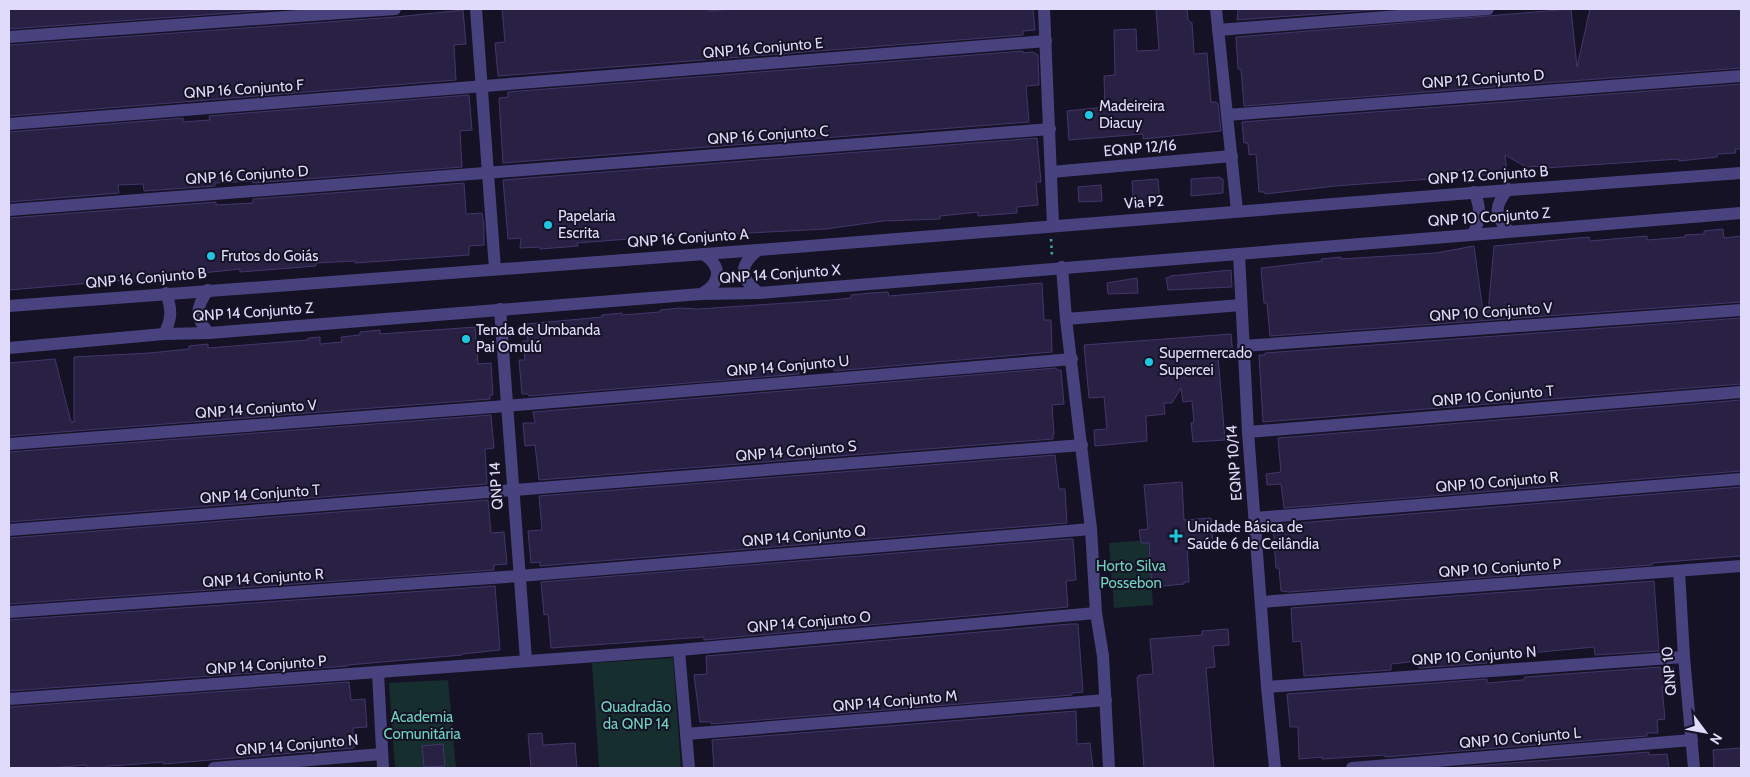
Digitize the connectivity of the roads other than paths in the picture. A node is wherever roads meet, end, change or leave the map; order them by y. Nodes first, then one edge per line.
1 (395, 9) edge
2 (476, 9) edge
3 (1044, 9) edge
4 (1216, 9) edge
5 (1488, 9) edge
6 (1218, 30) junction
7 (9, 37) edge
8 (1046, 41) junction
9 (1741, 76) edge
10 (482, 87) junction
11 (1227, 115) junction
12 (9, 124) edge
13 (1050, 129) junction
14 (1232, 156) junction
15 (1051, 172) junction
16 (488, 173) junction
17 (1741, 173) edge
18 (1508, 189) junction
19 (1474, 192) junction
20 (9, 210) edge
21 (1237, 211) junction
22 (1741, 213) edge
23 (1053, 225) junction
24 (1510, 231) junction
25 (1473, 234) junction
26 (758, 250) junction
27 (703, 254) junction
28 (1239, 254) junction
29 (1057, 268) junction
30 (495, 269) junction
31 (208, 290) junction
32 (166, 293) junction
33 (759, 293) junction
34 (701, 294) junction
35 (1241, 305) junction
36 (9, 306) edge
37 (500, 309) junction
38 (1741, 310) edge
39 (1066, 319) junction
40 (209, 333) junction
41 (164, 334) junction
42 (1243, 346) junction
43 (9, 348) edge
44 (1072, 359) junction
45 (1741, 392) edge
46 (506, 406) junction
47 (1248, 432) junction
48 (9, 444) edge
49 (1082, 445) junction
50 (1741, 479) edge
51 (513, 490) junction
52 (1255, 518) junction
53 (1091, 529) junction
54 (9, 530) edge
55 (1741, 566) edge
56 (1679, 571) junction
57 (519, 576) junction
58 (1261, 602) junction
59 (9, 612) edge
60 (1096, 613) junction
61 (679, 650) junction
62 (1684, 657) junction
63 (526, 660) junction
64 (378, 673) junction
65 (1267, 687) junction
66 (9, 699) edge
67 (1106, 700) junction
68 (686, 734) junction
69 (1692, 740) junction
70 (382, 754) junction
71 (214, 768) edge
72 (383, 768) edge
73 (689, 768) edge
74 (1109, 768) edge
75 (1275, 768) edge
76 (1352, 768) edge
77 (1694, 768) edge

1 - 7 street
2 - 10 street
3 - 8 street
4 - 6 street
5 - 6 street
6 - 11 street
8 - 10 street, QNP 16 Conjunto E
8 - 13 street
9 - 11 street, QNP 12 Conjunto D
10 - 12 street, QNP 16 Conjunto F
10 - 16 street
11 - 14 street
13 - 15 street
13 - 16 street, QNP 16 Conjunto C
14 - 15 street, EQNP 12/16
14 - 21 street
15 - 23 street
16 - 20 street, QNP 16 Conjunto D
16 - 30 street
17 - 18 street, QNP 12 Conjunto B
18 - 19 street, QNP 12 Conjunto B
18 - 24 street
19 - 21 street, QNP 12 Conjunto B
19 - 25 street
21 - 23 street, Via P2
22 - 24 street, QNP 10 Conjunto Z
23 - 26 street, QNP 16 Conjunto A
24 - 25 street, QNP 10 Conjunto Z
25 - 28 street, QNP 10 Conjunto Z
26 - 27 street, QNP 16 Conjunto A
26 - 33 street
27 - 30 street, QNP 16 Conjunto A
27 - 34 street
28 - 29 street
28 - 35 street, EQNP 10/14
29 - 33 street, QNP 14 Conjunto X
29 - 39 street
30 - 31 street, QNP 16 Conjunto B
31 - 32 street, QNP 16 Conjunto B
31 - 40 street
32 - 36 street, QNP 16 Conjunto B
32 - 41 street
33 - 34 street, QNP 14 Conjunto X
34 - 37 street, QNP 14 Conjunto X
35 - 39 street
35 - 42 street, EQNP 10/14
37 - 40 street, QNP 14 Conjunto Z
37 - 46 street, QNP 14
38 - 42 street, QNP 10 Conjunto V
39 - 44 street
40 - 41 street, QNP 14 Conjunto Z
41 - 43 street, QNP 14 Conjunto Z
42 - 47 street, EQNP 10/14
44 - 46 street, QNP 14 Conjunto U
44 - 49 street
45 - 47 street, QNP 10 Conjunto T
46 - 48 street, QNP 14 Conjunto V
46 - 51 street, QNP 14
47 - 52 street, EQNP 10/14
49 - 51 street, QNP 14 Conjunto S
49 - 53 street
50 - 52 street, QNP 10 Conjunto R
51 - 54 street, QNP 14 Conjunto T
51 - 57 street, QNP 14
52 - 58 street, EQNP 10/14
53 - 57 street, QNP 14 Conjunto Q
53 - 60 street
55 - 56 street, QNP 10 Conjunto P
56 - 58 street, QNP 10 Conjunto P
56 - 62 street, QNP 10
57 - 59 street, QNP 14 Conjunto R
57 - 63 street, QNP 14
58 - 65 street, EQNP 10/14
60 - 61 street, QNP 14 Conjunto O
60 - 67 street
61 - 63 street, QNP 14 Conjunto O
61 - 68 street
62 - 65 street, QNP 10 Conjunto N
62 - 69 street, QNP 10
63 - 64 street, QNP 14 Conjunto P
64 - 66 street, QNP 14 Conjunto P
64 - 70 street
65 - 75 street, EQNP 10/14
67 - 68 street, QNP 14 Conjunto M
67 - 74 street
68 - 73 street
69 - 76 street, QNP 10 Conjunto L
69 - 77 street, QNP 10
70 - 71 street, QNP 14 Conjunto N
70 - 72 street

